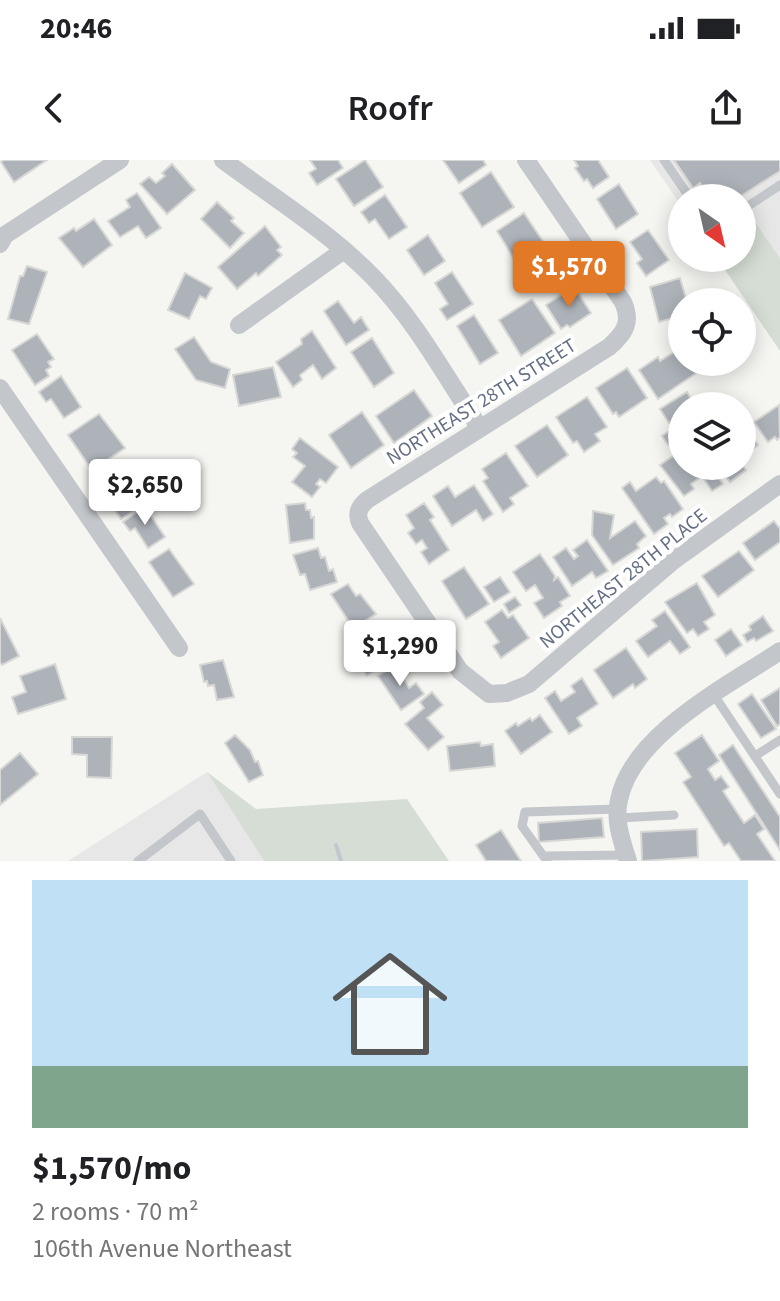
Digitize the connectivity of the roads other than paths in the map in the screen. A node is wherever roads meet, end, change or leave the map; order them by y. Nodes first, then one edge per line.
1 (120, 160) edge
2 (223, 160) edge
3 (526, 160) edge
4 (664, 160) edge
5 (680, 184) edge
6 (780, 185) edge
7 (756, 201) edge
8 (2, 235) edge
9 (344, 250) junction
10 (239, 325) dead end
11 (0, 388) edge
12 (479, 427) junction
13 (780, 484) edge
14 (179, 648) dead end
15 (780, 651) edge
16 (489, 694) joint
17 (714, 695) junction
18 (780, 740) edge
19 (755, 756) junction
20 (780, 794) edge
21 (618, 814) junction
22 (674, 815) dead end
23 (545, 858) edge
24 (627, 858) edge
25 (138, 861) edge
26 (231, 861) edge

1 - 8 street
2 - 9 street
3 - 12 street, NORTHEAST 28TH STREET
4 - 5 lane
6 - 7 lane
9 - 10 street
9 - 12 street
11 - 14 street
12 - 16 street, NORTHEAST 28TH STREET
13 - 16 street, NORTHEAST 28TH PLACE
15 - 17 street
17 - 19 lane
17 - 21 street
18 - 19 lane
19 - 20 lane
21 - 22 lane
21 - 23 lane
21 - 24 street
23 - 24 lane
25 - 26 lane

